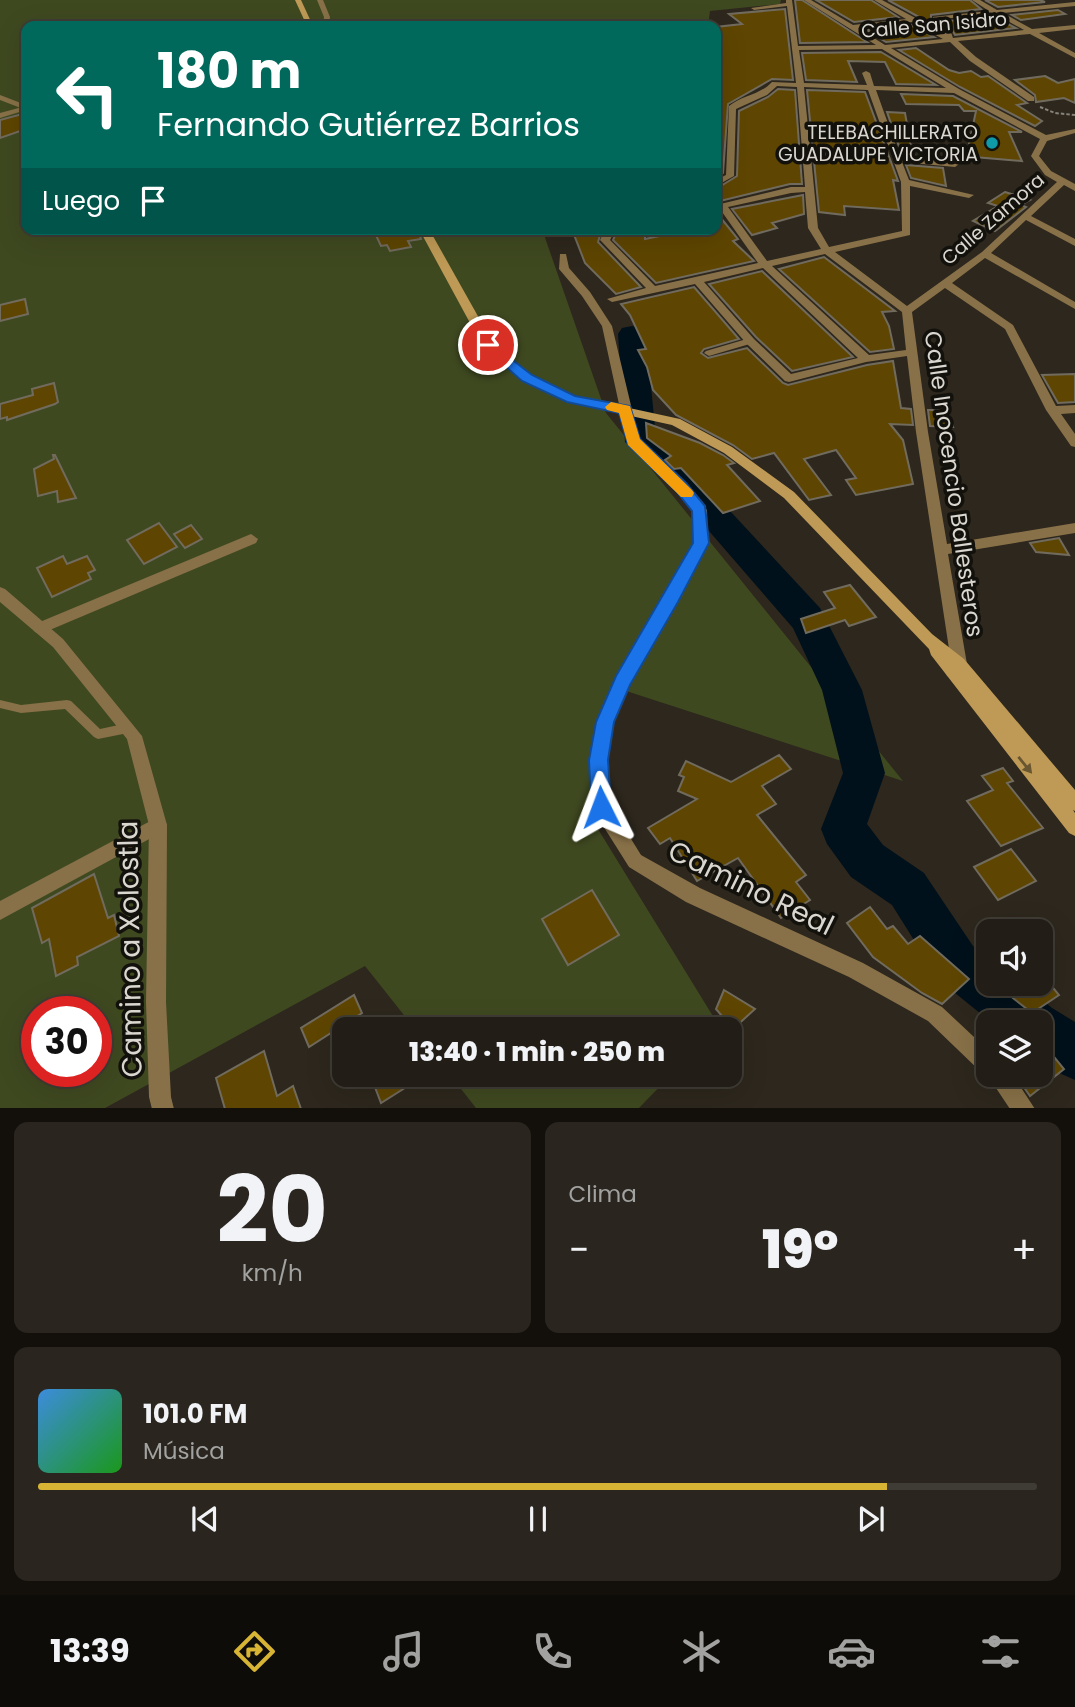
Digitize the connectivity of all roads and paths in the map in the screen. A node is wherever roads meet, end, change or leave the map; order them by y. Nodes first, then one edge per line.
1 (298, 0) edge
2 (320, 0) edge
3 (807, 0) edge
4 (877, 0) edge
5 (897, 0) edge
6 (975, 0) edge
7 (1046, 0) edge
8 (789, 2) edge
9 (1075, 4) edge
10 (1056, 5) junction
11 (754, 8) dead end
12 (995, 11) junction
13 (1075, 16) edge
14 (912, 20) junction
15 (308, 21) edge
16 (327, 21) edge
17 (852, 27) junction
18 (1075, 27) edge
19 (1034, 32) junction
20 (951, 40) junction
21 (883, 47) junction
22 (795, 48) junction
23 (1075, 56) edge
24 (866, 73) dead end
25 (800, 84) junction
26 (872, 89) junction
27 (956, 91) junction
28 (0, 97) edge
29 (1031, 99) joint
30 (21, 106) edge
31 (21, 110) edge
32 (1075, 115) edge
33 (0, 116) edge
34 (885, 126) junction
35 (944, 131) dead end
36 (1075, 131) edge
37 (1045, 138) junction
38 (897, 159) junction
39 (955, 164) dead end
40 (721, 180) edge
41 (905, 182) junction
42 (1062, 182) junction
43 (1075, 188) edge
44 (809, 189) junction
45 (969, 195) dead end
46 (721, 207) edge
47 (721, 210) edge
48 (1027, 217) junction
49 (428, 235) edge
50 (606, 235) edge
51 (1075, 243) edge
52 (826, 250) junction
53 (985, 254) junction
54 (563, 256) dead end
55 (763, 263) junction
56 (697, 280) junction
57 (945, 283) junction
58 (652, 289) junction
59 (612, 299) dead end
60 (1075, 306) edge
61 (908, 311) junction
62 (750, 341) junction
63 (913, 352) junction
64 (709, 353) dead end
65 (866, 359) junction
66 (1075, 409) edge
67 (1052, 410) junction
68 (631, 411) junction
69 (1075, 443) edge
70 (1075, 528) edge
71 (251, 539) dead end
72 (940, 550) junction
73 (0, 593) edge
74 (40, 628) junction
75 (955, 669) junction
76 (0, 704) edge
77 (128, 728) junction
78 (1075, 803) edge
79 (158, 825) junction
80 (1075, 826) edge
81 (0, 911) edge
82 (976, 1053) edge
83 (1009, 1087) edge
84 (163, 1108) edge
85 (1024, 1108) edge

1 - 15 main road
2 - 16 street
3 - 17 street
4 - 5 street
4 - 14 street
6 - 12 street
7 - 10 street
8 - 11 street
8 - 22 street
9 - 10 street
10 - 12 street
10 - 13 street
12 - 19 street
12 - 20 street
14 - 17 street
14 - 20 street
17 - 21 street
18 - 19 street, Calle San Isidro
19 - 20 street, Calle San Isidro
19 - 23 street
20 - 21 street, Calle San Isidro
20 - 29 street
21 - 22 street, Calle San Isidro
21 - 27 street
22 - 25 street
24 - 26 street
25 - 26 street
25 - 40 street
25 - 44 street
26 - 27 street
26 - 34 street
27 - 37 street
28 - 30 street
29 - 32 path
31 - 33 street
34 - 35 path
34 - 38 street
36 - 37 street, Calle Zamora
37 - 42 street, Calle Zamora
38 - 39 street
38 - 41 street
41 - 45 street
41 - 52 street
42 - 43 street
42 - 48 street, Calle Zamora
44 - 46 street
44 - 52 street
47 - 55 street
48 - 51 street
48 - 53 street, Calle Zamora
49 - 68 main road
50 - 58 street
52 - 55 street
52 - 61 street
53 - 57 street, Calle Zamora
53 - 60 street
54 - 68 street, Camino Real
55 - 56 street
55 - 65 street
56 - 58 street
56 - 62 street
57 - 61 street, Calle Zamora
57 - 67 street
58 - 59 street
61 - 63 street, Calle Inocencio Ballesteros
62 - 64 street
62 - 65 street
63 - 65 street
63 - 72 street, Calle Inocencio Ballesteros
66 - 67 street
67 - 69 street
68 - 75 main road
68 - 82 street, Camino Real
70 - 72 street
71 - 74 street
72 - 75 street, Calle Inocencio Ballesteros
73 - 74 street, Camino a Xolostla
74 - 77 street, Camino a Xolostla
75 - 78 main road
75 -> 80 main road
76 - 77 lane
77 - 79 street, Camino a Xolostla
79 - 81 street
79 - 84 street, Camino a Xolostla
83 - 85 street

